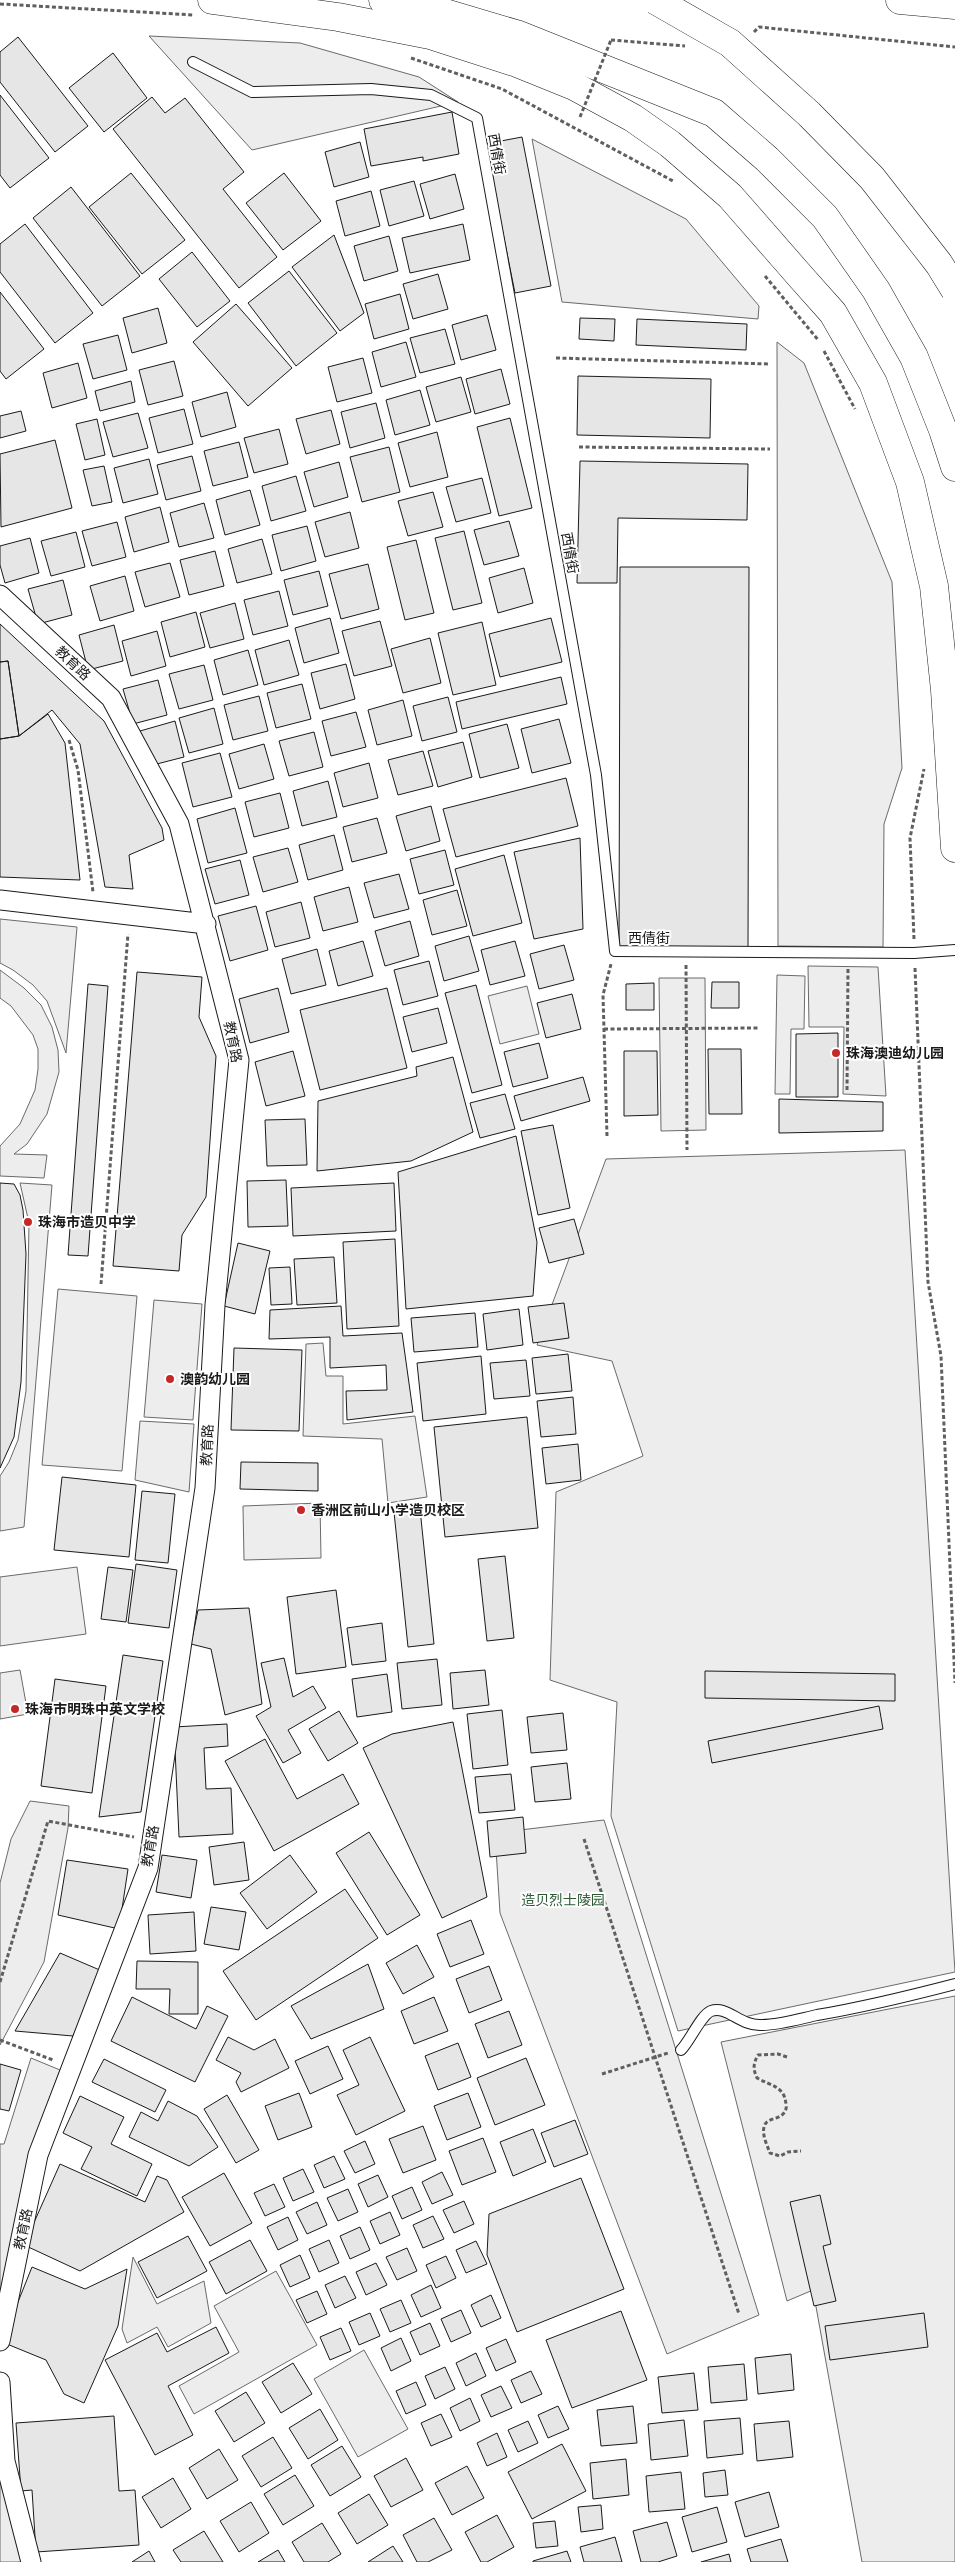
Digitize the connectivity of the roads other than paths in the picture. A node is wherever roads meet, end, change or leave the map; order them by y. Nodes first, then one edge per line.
1 (383, 0) edge
2 (655, 0) edge
3 (900, 0) edge
4 (955, 5) edge
5 (208, 8) edge
6 (193, 62) dead end
7 (955, 290) edge
8 (955, 467) edge
9 (0, 595) edge
10 (955, 848) edge
11 (0, 900) edge
12 (206, 924) junction
13 (955, 950) edge
14 (955, 1984) edge
15 (681, 2050) road end
16 (0, 2341) edge
17 (0, 2382) edge
18 (31, 2562) edge

1 - 8 highway
2 - 7 highway, bridge
3 - 4 highway
5 - 10 highway
6 - 13 lane, 西倩街
9 - 12 street, 教育路
11 - 12 street
12 - 16 street, 教育路
14 - 15 lane
17 - 18 street

